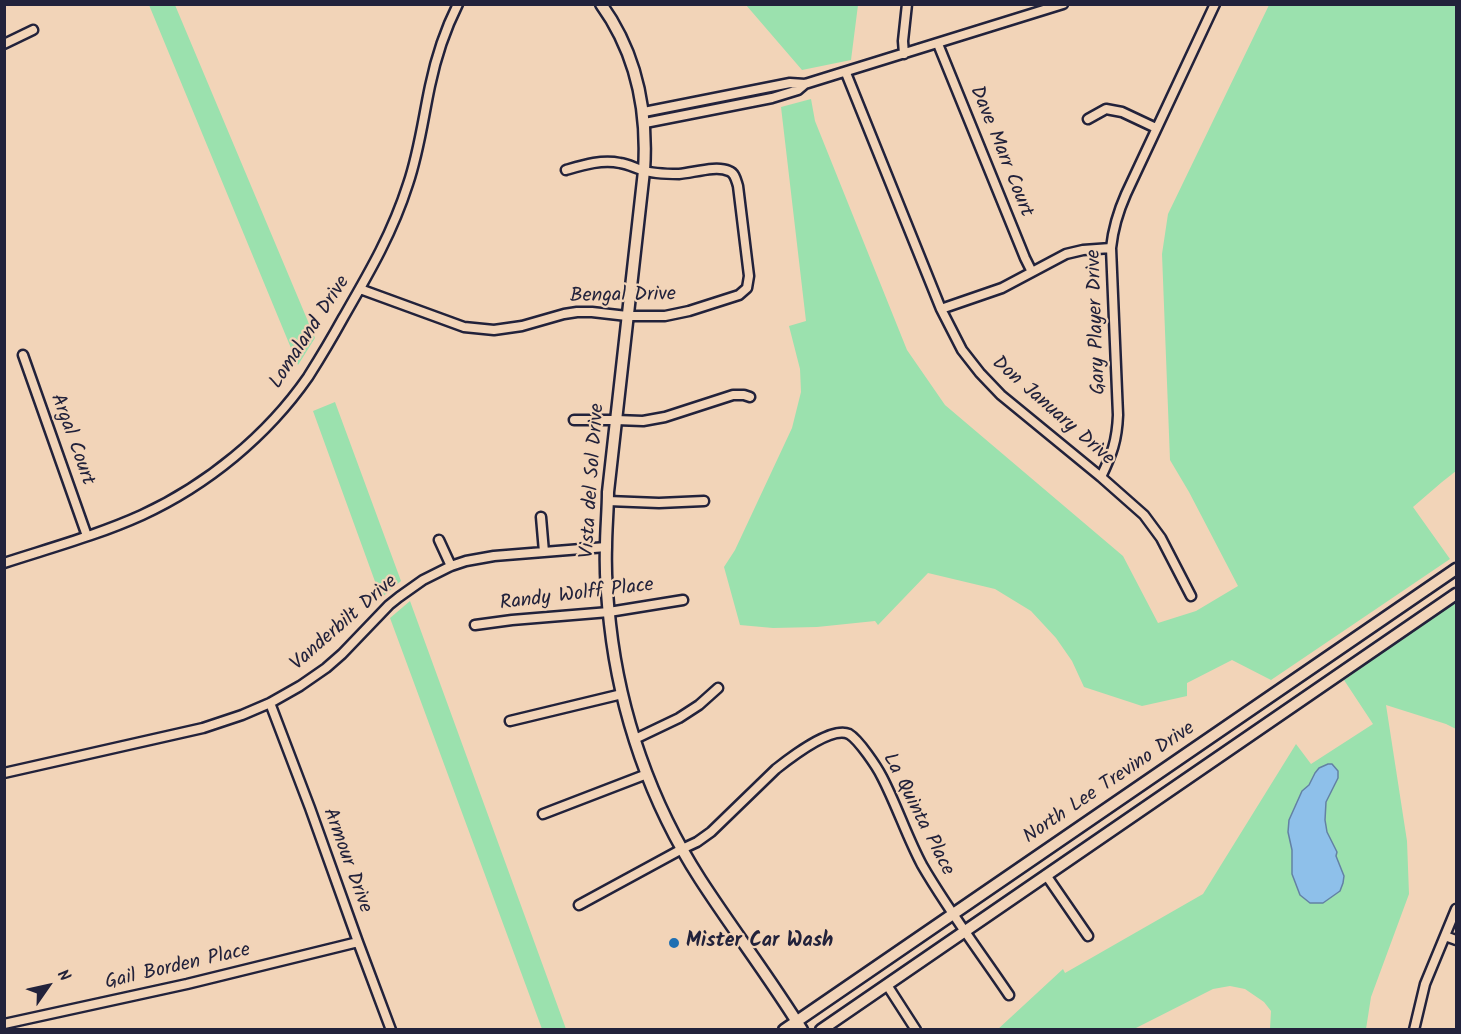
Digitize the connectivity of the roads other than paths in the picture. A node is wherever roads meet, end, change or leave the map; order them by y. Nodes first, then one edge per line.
1 (458, 4) edge
2 (601, 4) edge
3 (907, 4) edge
4 (1063, 4) edge
5 (1215, 4) edge
6 (33, 30) dead end
7 (4, 44) edge
8 (938, 44) junction
9 (904, 54) junction
10 (846, 73) junction
11 (644, 117) junction
12 (1088, 119) dead end
13 (1156, 128) junction
14 (566, 170) dead end
15 (644, 171) junction
16 (1111, 248) junction
17 (1032, 272) junction
18 (360, 289) junction
19 (941, 309) junction
20 (627, 316) junction
21 (23, 355) dead end
22 (750, 397) dead end
23 (574, 420) dead end
24 (616, 420) junction
25 (1101, 477) junction
26 (608, 501) junction
27 (704, 501) dead end
28 (541, 517) dead end
29 (87, 536) junction
30 (439, 540) dead end
31 (606, 547) junction
32 (544, 552) junction
33 (4, 563) edge
34 (451, 566) junction
35 (1456, 568) edge
36 (1456, 594) edge
37 (1191, 596) dead end
38 (683, 600) dead end
39 (609, 612) junction
40 (475, 625) dead end
41 (718, 688) dead end
42 (622, 694) junction
43 (270, 703) junction
44 (510, 722) dead end
45 (635, 739) junction
46 (4, 773) edge
47 (647, 774) junction
48 (543, 814) dead end
49 (682, 849) junction
50 (1046, 875) junction
51 (579, 905) dead end
52 (1456, 909) edge
53 (953, 914) junction
54 (965, 931) junction
55 (1088, 936) dead end
56 (1445, 936) junction
57 (1456, 940) edge
58 (358, 942) junction
59 (887, 985) junction
60 (1009, 995) dead end
61 (4, 1024) edge
62 (800, 1025) edge
63 (391, 1029) edge
64 (784, 1029) edge
65 (821, 1029) edge
66 (916, 1029) edge
67 (1414, 1029) edge

1 - 18 street, Lomaland Drive
2 - 11 main road, Vista del Sol Drive
3 - 9 street
4 - 8 street
5 - 13 street, Gary Player Drive
6 - 7 street
8 - 9 street
8 - 17 street, Dave Marr Court
9 - 10 street
10 - 11 street
10 - 19 street, Don January Drive
11 - 15 main road, Vista del Sol Drive
12 - 13 street
13 - 16 street, Gary Player Drive
14 - 15 street, Bengal Drive
15 - 20 main road, Vista del Sol Drive
15 - 20 street, Bengal Drive
16 - 17 street
16 - 25 street, Gary Player Drive
17 - 19 street
18 - 20 street, Bengal Drive
18 - 29 street, Lomaland Drive
19 - 25 street, Don January Drive
20 - 24 main road, Vista del Sol Drive
21 - 29 street, Argal Court
22 - 24 street
23 - 24 street
24 - 26 main road, Vista del Sol Drive
25 - 37 street, Don January Drive
26 - 27 street
26 - 31 main road, Vista del Sol Drive
28 - 32 street
29 - 33 street, Lomaland Drive
30 - 34 street
31 - 32 street, Vanderbilt Drive
31 - 39 main road, Vista del Sol Drive
32 - 34 street, Vanderbilt Drive
34 - 43 street, Vanderbilt Drive
35 - 53 main road, North Lee Trevino Drive
36 - 50 main road, North Lee Trevino Drive
38 - 39 street, Randy Wolff Place
39 - 40 street, Randy Wolff Place
39 - 42 main road, Vista del Sol Drive
41 - 45 street
42 - 44 street
42 - 45 main road, Vista del Sol Drive
43 - 46 street, Vanderbilt Drive
43 - 58 street, Armour Drive
45 - 47 main road, Vista del Sol Drive
47 - 48 street
47 - 49 main road, Vista del Sol Drive
49 - 51 street
49 - 53 street, La Quinta Place
49 - 62 main road, Vista del Sol Drive
50 - 54 main road, North Lee Trevino Drive
50 - 55 street
52 - 56 street
53 - 54 street, La Quinta Place
53 - 62 main road, North Lee Trevino Drive
54 - 59 main road, North Lee Trevino Drive
54 - 60 street, La Quinta Place
56 - 57 street
56 - 67 street
58 - 61 street, Gail Borden Place
58 - 63 street, Armour Drive
59 - 65 main road, North Lee Trevino Drive
59 - 66 street
62 - 64 main road, North Lee Trevino Drive

